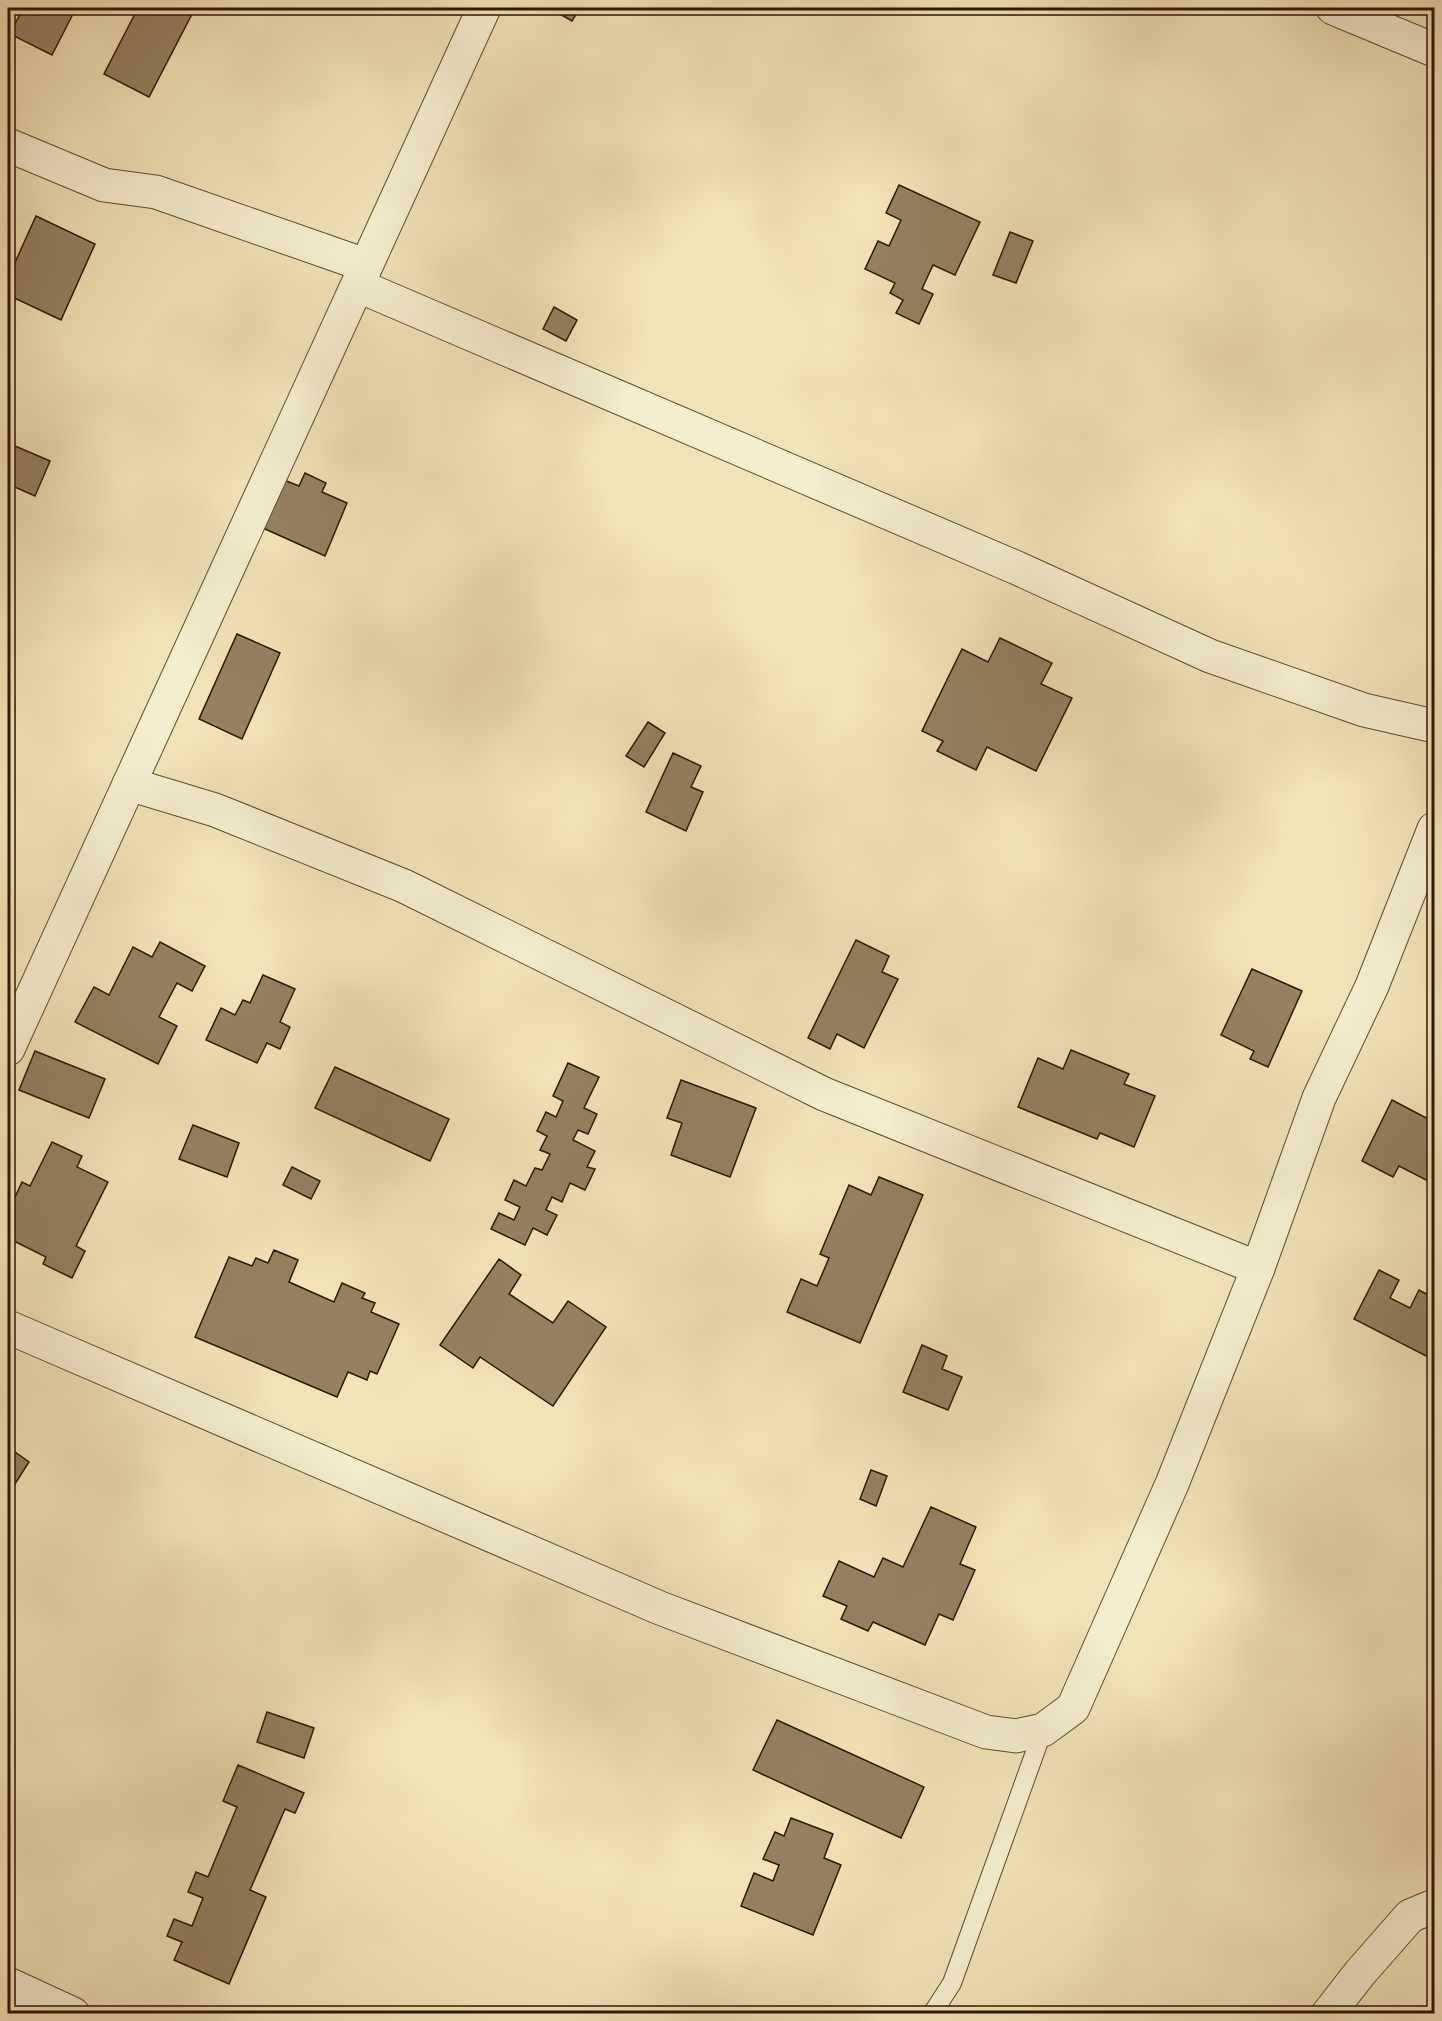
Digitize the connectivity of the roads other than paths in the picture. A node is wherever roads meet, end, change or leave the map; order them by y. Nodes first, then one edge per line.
1 (484, 8) edge
2 (1333, 8) edge
3 (1434, 50) edge
4 (8, 145) edge
5 (362, 275) junction
6 (1434, 726) edge
7 (129, 784) junction
8 (1434, 829) edge
9 (8, 1049) edge
10 (1258, 1268) junction
11 (8, 1327) edge
12 (1043, 1730) junction
13 (1434, 1906) edge
14 (8, 1983) edge
15 (73, 2013) edge
16 (932, 2013) edge
17 (1328, 2013) edge

1 - 5 street
2 - 3 street
4 - 5 street
5 - 6 street
5 - 7 street
7 - 9 street
7 - 10 street
8 - 10 street
10 - 12 street
11 - 12 street
12 - 16 lane
13 - 17 street
14 - 15 street

